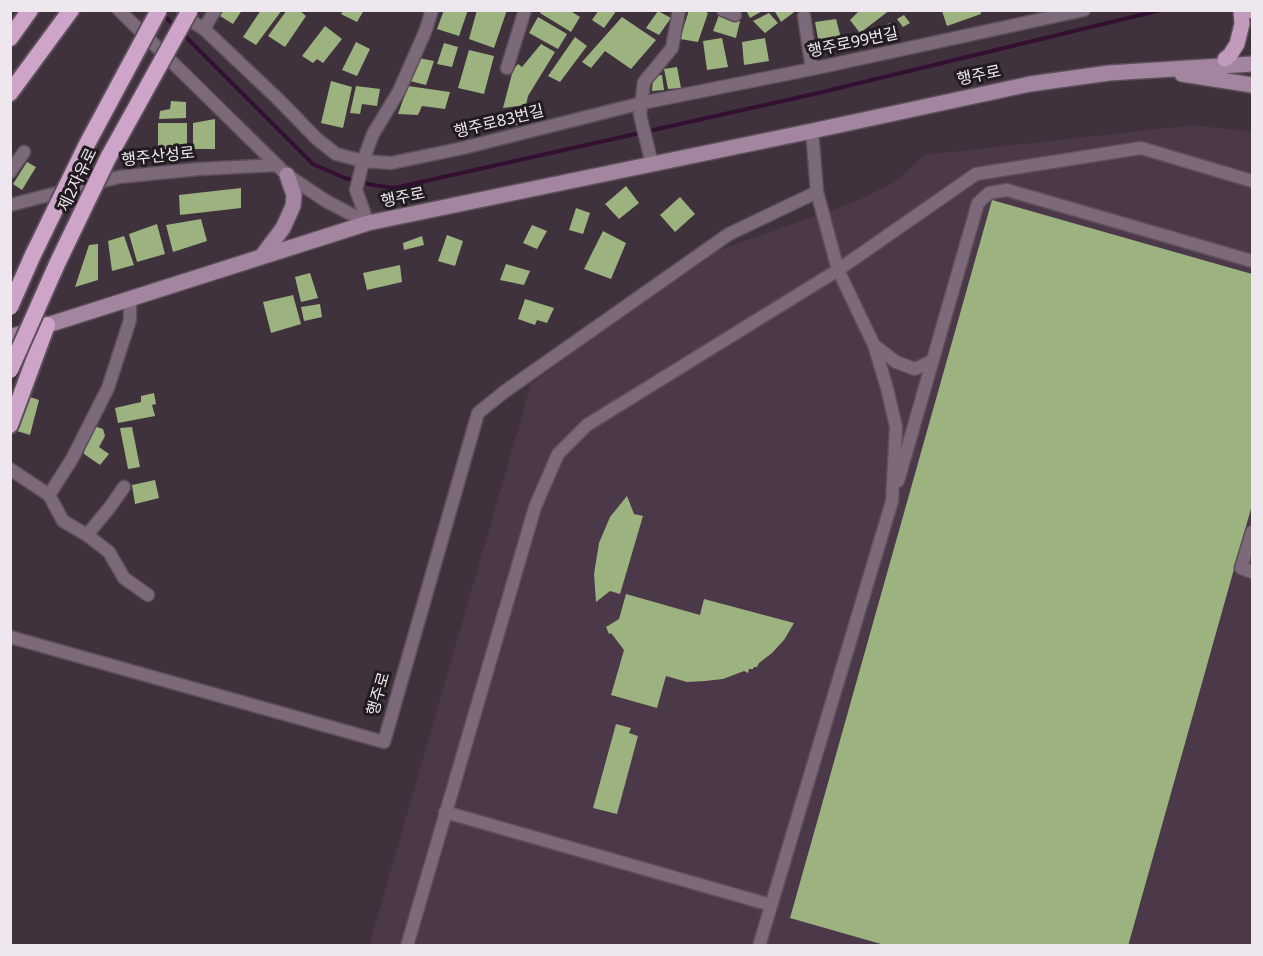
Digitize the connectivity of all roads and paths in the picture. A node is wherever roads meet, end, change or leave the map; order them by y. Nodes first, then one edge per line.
1 (71, 10) edge
2 (119, 10) edge
3 (159, 10) edge
4 (182, 10) edge
5 (190, 10) edge
6 (214, 10) edge
7 (432, 10) edge
8 (525, 10) edge
9 (679, 10) edge
10 (1084, 10) edge
11 (1241, 10) edge
12 (1069, 12) edge
13 (27, 14) edge
14 (804, 16) dead end
15 (204, 29) junction
16 (10, 38) edge
17 (1252, 55) edge
18 (1225, 59) junction
19 (1252, 64) edge
20 (507, 68) dead end
21 (812, 69) junction
22 (1156, 70) junction
23 (1252, 85) edge
24 (10, 93) edge
25 (641, 109) junction
26 (812, 131) junction
27 (24, 152) dead end
28 (650, 157) junction
29 (363, 161) junction
30 (282, 170) junction
31 (10, 172) edge
32 (1252, 181) edge
33 (817, 192) junction
34 (10, 205) edge
35 (368, 223) junction
36 (261, 256) junction
37 (1252, 261) edge
38 (838, 270) junction
39 (130, 299) junction
40 (10, 307) edge
41 (47, 325) junction
42 (10, 337) edge
43 (874, 345) junction
44 (932, 361) junction
45 (10, 370) edge
46 (10, 425) edge
47 (10, 469) edge
48 (124, 488) dead end
49 (49, 495) junction
50 (892, 501) junction
51 (1252, 532) edge
52 (87, 535) junction
53 (1252, 572) edge
54 (148, 595) dead end
55 (10, 637) edge
56 (445, 812) junction
57 (771, 905) junction
58 (407, 945) edge
59 (759, 945) edge

1 - 24 highway
2 - 30 street
3 - 40 highway, 제2자유로, bridge
4 - 15 street, 행주로83번길
5 - 45 highway, 제2자유로, bridge
6 - 15 street
7 - 29 street
8 - 20 street
9 - 25 street
10 - 12 street, 행주로99번길
11 - 18 main road
12 - 21 street, 행주로99번길
13 - 16 highway
14 - 21 street
15 - 29 street, 행주로83번길
17 - 18 main road, 행주로
18 - 22 main road, 행주로
19 - 22 main road, 행주로
21 - 25 street, 행주로99번길
22 - 23 main road
22 - 26 main road, 행주로
25 - 28 street
25 - 29 street, 행주로83번길
26 - 28 main road, 행주로
26 - 33 street
27 - 31 street
28 - 35 main road, 행주로
29 - 35 street
30 - 34 street, 행주산성로
30 - 35 street
30 - 36 main road
32 - 38 street
33 - 38 street
33 - 55 street, 행주로
35 - 36 main road, 행주로
36 - 39 main road, 행주로
37 - 44 street
38 - 43 street
38 - 56 street
39 - 41 main road, 행주로
39 - 49 street
41 - 42 main road, 행주로
41 - 46 highway
43 - 44 street
43 - 50 street
44 - 50 street
47 - 49 street
48 - 52 street
49 - 52 street
50 - 57 street
51 - 53 street
52 - 54 street
56 - 57 street
56 - 58 street
57 - 59 street

